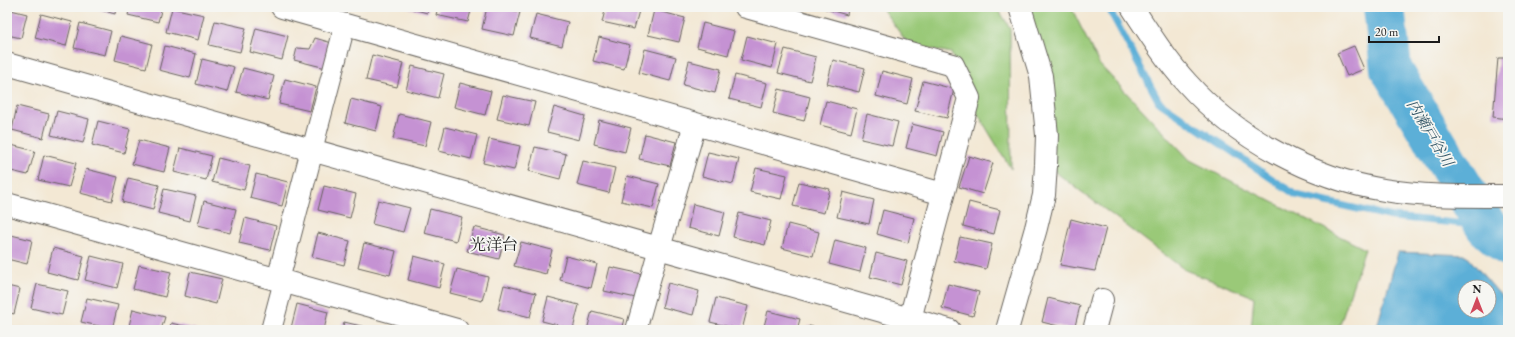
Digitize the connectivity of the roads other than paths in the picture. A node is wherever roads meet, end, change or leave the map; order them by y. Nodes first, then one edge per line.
1 (282, 7) edge
2 (746, 7) edge
3 (1020, 7) edge
4 (1132, 7) edge
5 (345, 25) junction
6 (7, 64) edge
7 (695, 124) junction
8 (312, 150) junction
9 (943, 194) junction
10 (1508, 196) edge
11 (7, 204) edge
12 (659, 248) junction
13 (281, 281) junction
14 (1102, 300) dead end
15 (910, 319) junction
16 (270, 330) edge
17 (457, 330) edge
18 (636, 330) edge
19 (949, 330) edge
20 (1007, 330) edge
21 (1094, 330) edge

1 - 5 street
2 - 9 street
3 - 20 street
4 - 10 street
5 - 7 street
5 - 8 street
6 - 8 street
7 - 9 street
7 - 12 street
8 - 12 street
8 - 13 street
9 - 15 street
11 - 13 street
12 - 15 street
12 - 18 street
13 - 16 street
13 - 17 street
14 - 21 street
15 - 19 street

